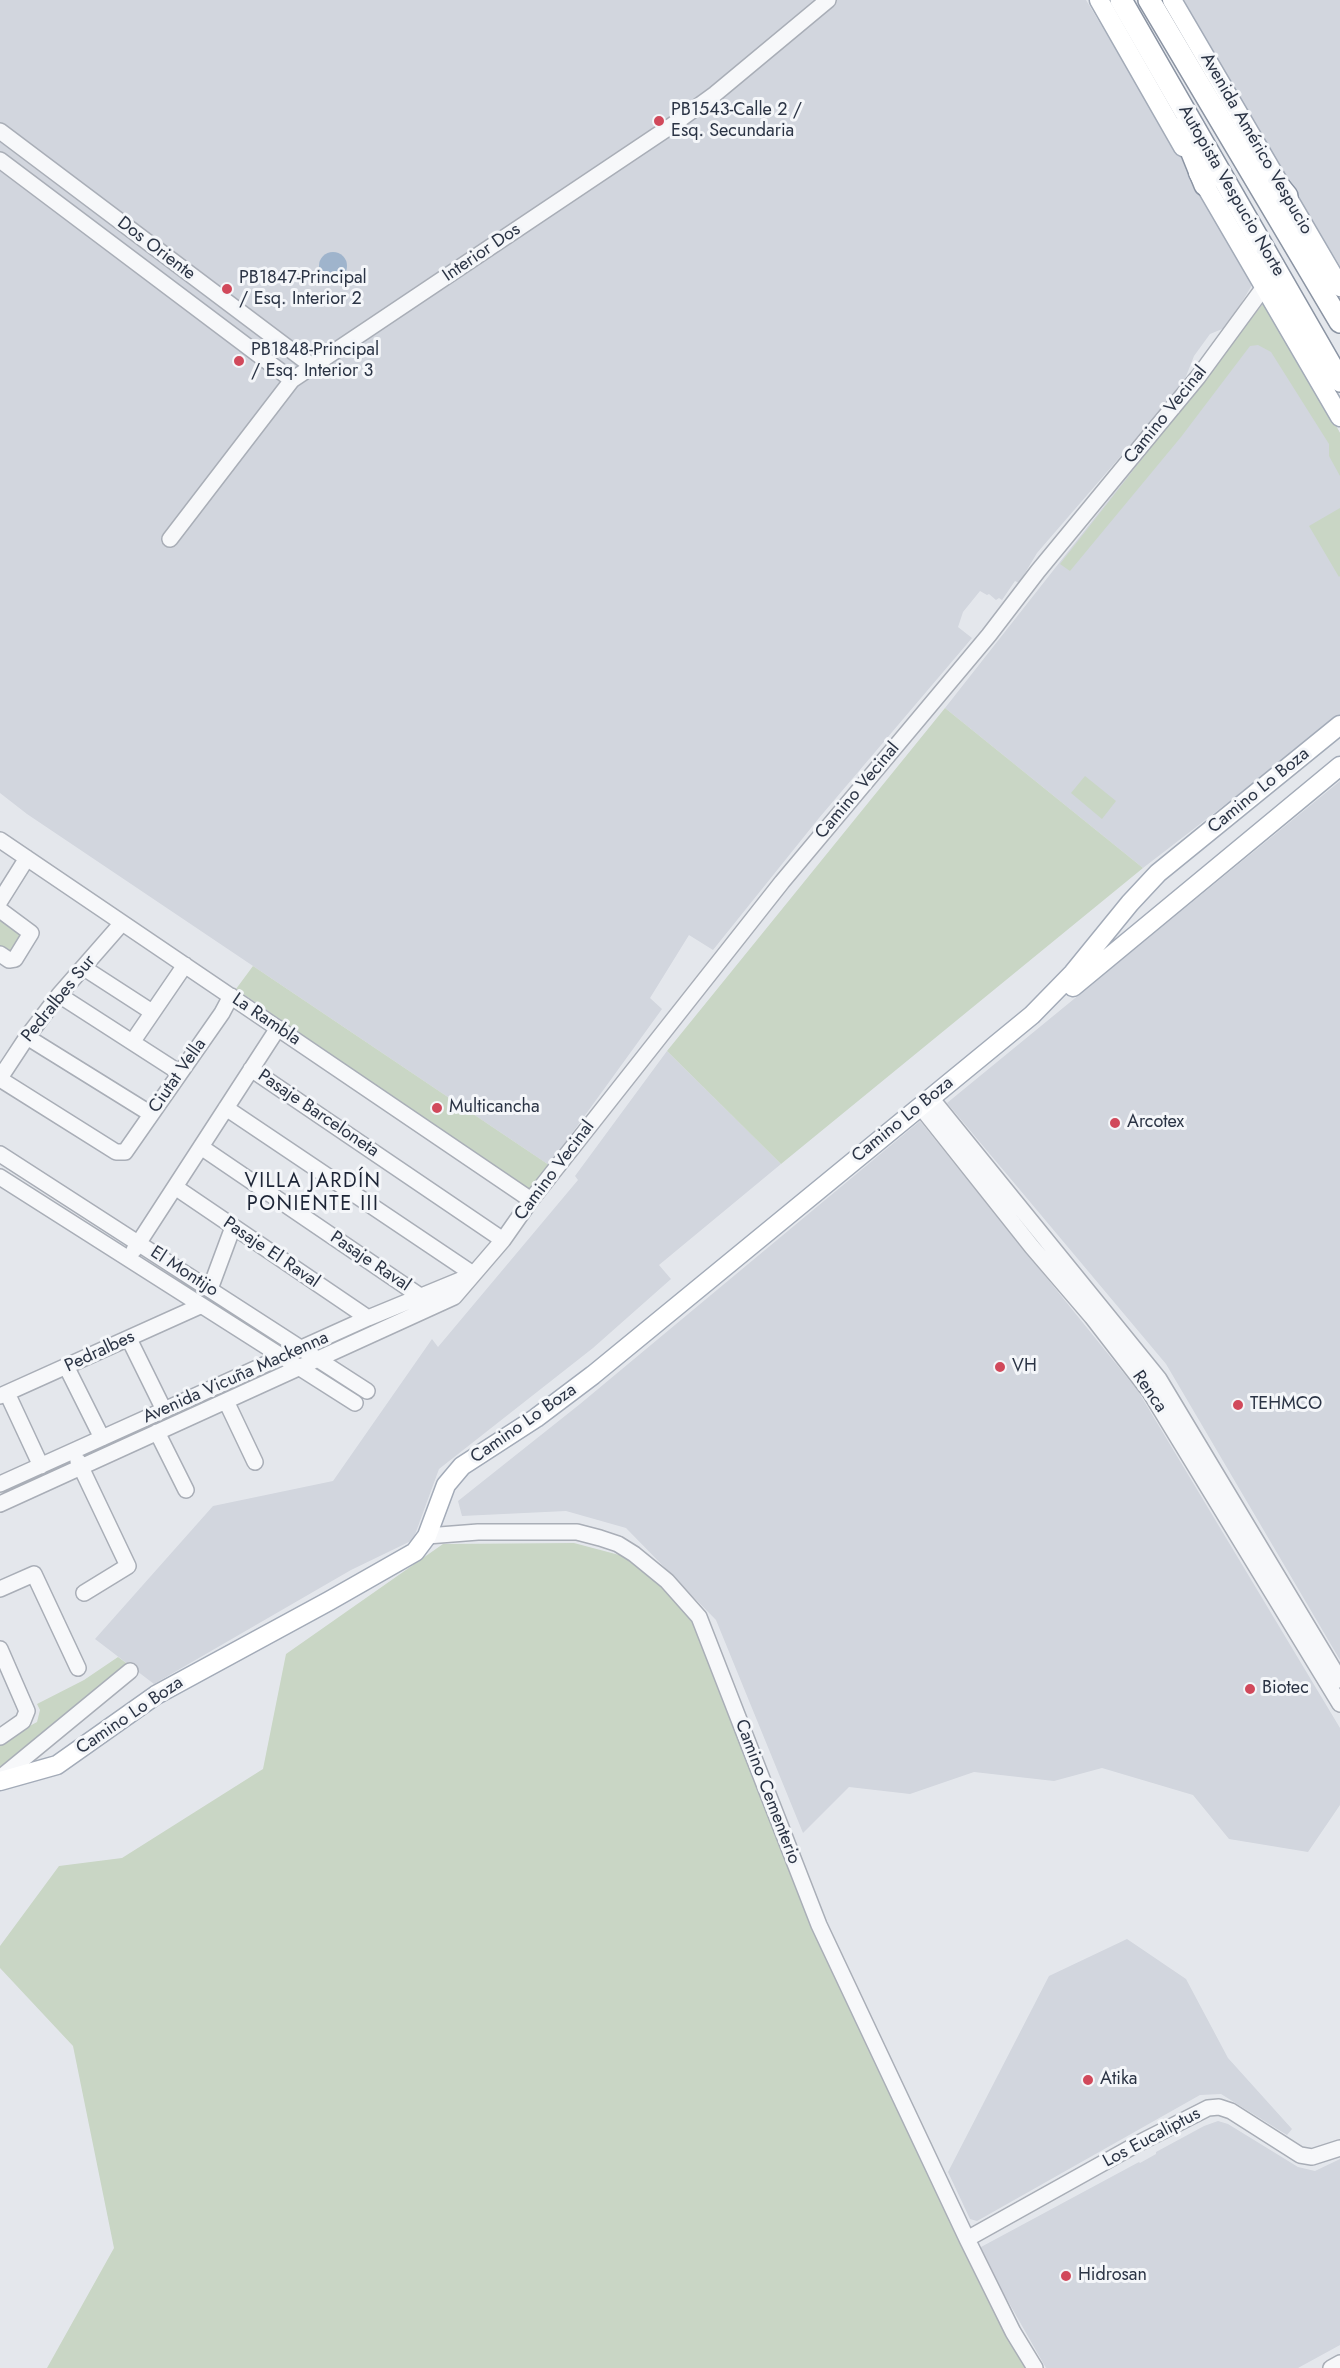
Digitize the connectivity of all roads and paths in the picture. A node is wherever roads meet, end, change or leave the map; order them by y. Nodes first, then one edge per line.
1 (828, 0) edge
2 (1099, 0) edge
3 (1121, 0) edge
4 (1149, 0) edge
5 (1172, 0) edge
6 (1155, 57) junction
7 (1207, 97) junction
8 (0, 131) edge
9 (0, 160) edge
10 (1205, 185) junction
11 (1287, 196) junction
12 (1264, 287) junction
13 (1340, 287) edge
14 (1340, 322) edge
15 (312, 366) junction
16 (292, 380) junction
17 (1340, 381) edge
18 (1340, 417) edge
19 (170, 539) dead end
20 (1340, 725) edge
21 (1340, 766) edge
22 (1257, 792) junction
23 (1276, 819) junction
24 (0, 840) edge
25 (27, 858) junction
26 (0, 901) edge
27 (0, 910) edge
28 (122, 923) junction
29 (0, 954) edge
30 (185, 965) junction
31 (84, 968) junction
32 (59, 995) junction
33 (231, 996) junction
34 (152, 1012) junction
35 (1032, 1015) junction
36 (278, 1028) junction
37 (27, 1037) junction
38 (133, 1041) junction
39 (251, 1069) junction
40 (180, 1073) junction
41 (0, 1078) edge
42 (926, 1102) junction
43 (226, 1108) junction
44 (152, 1114) junction
45 (201, 1147) junction
46 (0, 1154) edge
47 (3, 1184) edge
48 (175, 1187) junction
49 (531, 1200) junction
50 (233, 1227) junction
51 (503, 1240) junction
52 (139, 1243) junction
53 (128, 1259) junction
54 (473, 1274) junction
55 (210, 1289) junction
56 (420, 1296) junction
57 (454, 1297) joint
58 (200, 1306) junction
59 (368, 1318) junction
60 (129, 1339) junction
61 (302, 1348) junction
62 (280, 1357) junction
63 (320, 1359) junction
64 (67, 1368) junction
65 (299, 1368) junction
66 (367, 1390) dead end
67 (4, 1395) edge
68 (226, 1401) junction
69 (355, 1403) dead end
70 (164, 1410) junction
71 (157, 1432) junction
72 (102, 1438) junction
73 (73, 1451) junction
74 (255, 1462) dead end
75 (41, 1466) junction
76 (81, 1468) junction
77 (0, 1485) edge
78 (186, 1490) dead end
79 (0, 1504) edge
80 (427, 1536) junction
81 (0, 1589) edge
82 (84, 1593) dead end
83 (1, 1653) edge
84 (78, 1668) dead end
85 (130, 1671) dead end
86 (1332, 1677) edge
87 (1340, 1704) edge
88 (0, 1737) edge
89 (0, 1779) edge
90 (1340, 2148) edge
91 (966, 2239) junction
92 (1340, 2363) edge
93 (1035, 2368) edge
94 (1331, 2368) edge

1 - 15 street, Interior Dos
2 - 10 main road
3 - 6 highway, Autopista Vespucio Norte
4 - 7 highway, Autopista Vespucio Norte
5 - 11 main road, Avenida Américo Vespucio
6 - 10 highway
6 - 17 highway, Autopista Vespucio Norte
7 - 11 highway
7 - 14 highway, Autopista Vespucio Norte
8 - 15 street, Dos Oriente
9 - 16 street, Dos Oriente
10 - 12 main road
11 - 13 main road, Avenida Américo Vespucio
12 - 18 main road
12 - 49 street, Camino Vecinal
15 - 16 street, Interior Dos
16 - 19 street, Interior Dos
20 - 22 main road, Camino Lo Boza
21 - 23 main road, Camino Lo Boza
22 - 23 main road
22 - 35 main road, Camino Lo Boza
23 - 35 main road, Camino Lo Boza
24 - 25 street, La Rambla
25 - 26 street
25 - 28 street, La Rambla
27 - 29 street
28 - 30 street, La Rambla
28 - 31 street, Pedralbes Sur
30 - 33 street, La Rambla
30 - 34 street
31 - 32 street, Pedralbes Sur
31 - 34 street
32 - 37 street, Pedralbes Sur
32 - 38 street
33 - 36 street, La Rambla
33 - 40 street, Ciutat Vella
34 - 38 street
35 - 42 main road, Camino Lo Boza
36 - 39 street
36 - 49 street, La Rambla
37 - 41 street, Pedralbes Sur
37 - 44 street
38 - 40 street
39 - 43 street
39 - 51 street, Pasaje Barceloneta
40 - 44 street, Ciutat Vella
41 - 44 street, Ciutat Vella
42 - 80 main road, Camino Lo Boza
42 - 86 street, Renca
43 - 45 street
43 - 54 street
45 - 48 street
45 - 56 street, Pasaje Raval
46 - 52 street, El Montijo
47 - 53 street, El Montijo
48 - 50 street, Pasaje El Raval
48 - 52 street
49 - 51 street, Camino Vecinal
50 - 55 street
50 - 59 street, Pasaje El Raval
51 - 54 street, Camino Vecinal
52 - 53 street
52 - 55 street, El Montijo
53 - 58 street, El Montijo
54 - 56 street, Avenida Vicuña Mackenna
54 - 57 street, Camino Vecinal
55 - 61 street, El Montijo
56 - 59 street, Avenida Vicuña Mackenna
57 - 63 street, Avenida Vicuña Mackenna
58 - 60 street, Pedralbes
58 - 62 street, El Montijo
59 - 61 street, Avenida Vicuña Mackenna
60 - 64 street, Pedralbes
60 - 70 street
61 - 62 street, Avenida Vicuña Mackenna
61 - 63 street, El Montijo
62 - 65 street, El Montijo
62 - 70 street, Avenida Vicuña Mackenna
63 - 65 street, Avenida Vicuña Mackenna
63 - 66 street, El Montijo
64 - 67 street, Pedralbes
64 - 72 street
65 - 68 street, Avenida Vicuña Mackenna
65 - 69 street, El Montijo
67 - 75 street
68 - 71 street, Avenida Vicuña Mackenna
68 - 74 street
70 - 72 street, Avenida Vicuña Mackenna
71 - 76 street, Avenida Vicuña Mackenna
71 - 78 street
72 - 73 street, Avenida Vicuña Mackenna
73 - 75 street, Avenida Vicuña Mackenna
73 - 76 street
75 - 77 street, Avenida Vicuña Mackenna
76 - 79 street, Avenida Vicuña Mackenna
76 - 82 street
80 - 89 main road, Camino Lo Boza
80 - 91 street, Camino Cementerio
81 - 84 street
83 - 88 street
85 - 89 street, Camino Lo Boza
86 - 87 street, Renca
90 - 91 street, Los Eucaliptus
91 - 93 street, Camino Cementerio
92 - 94 street

